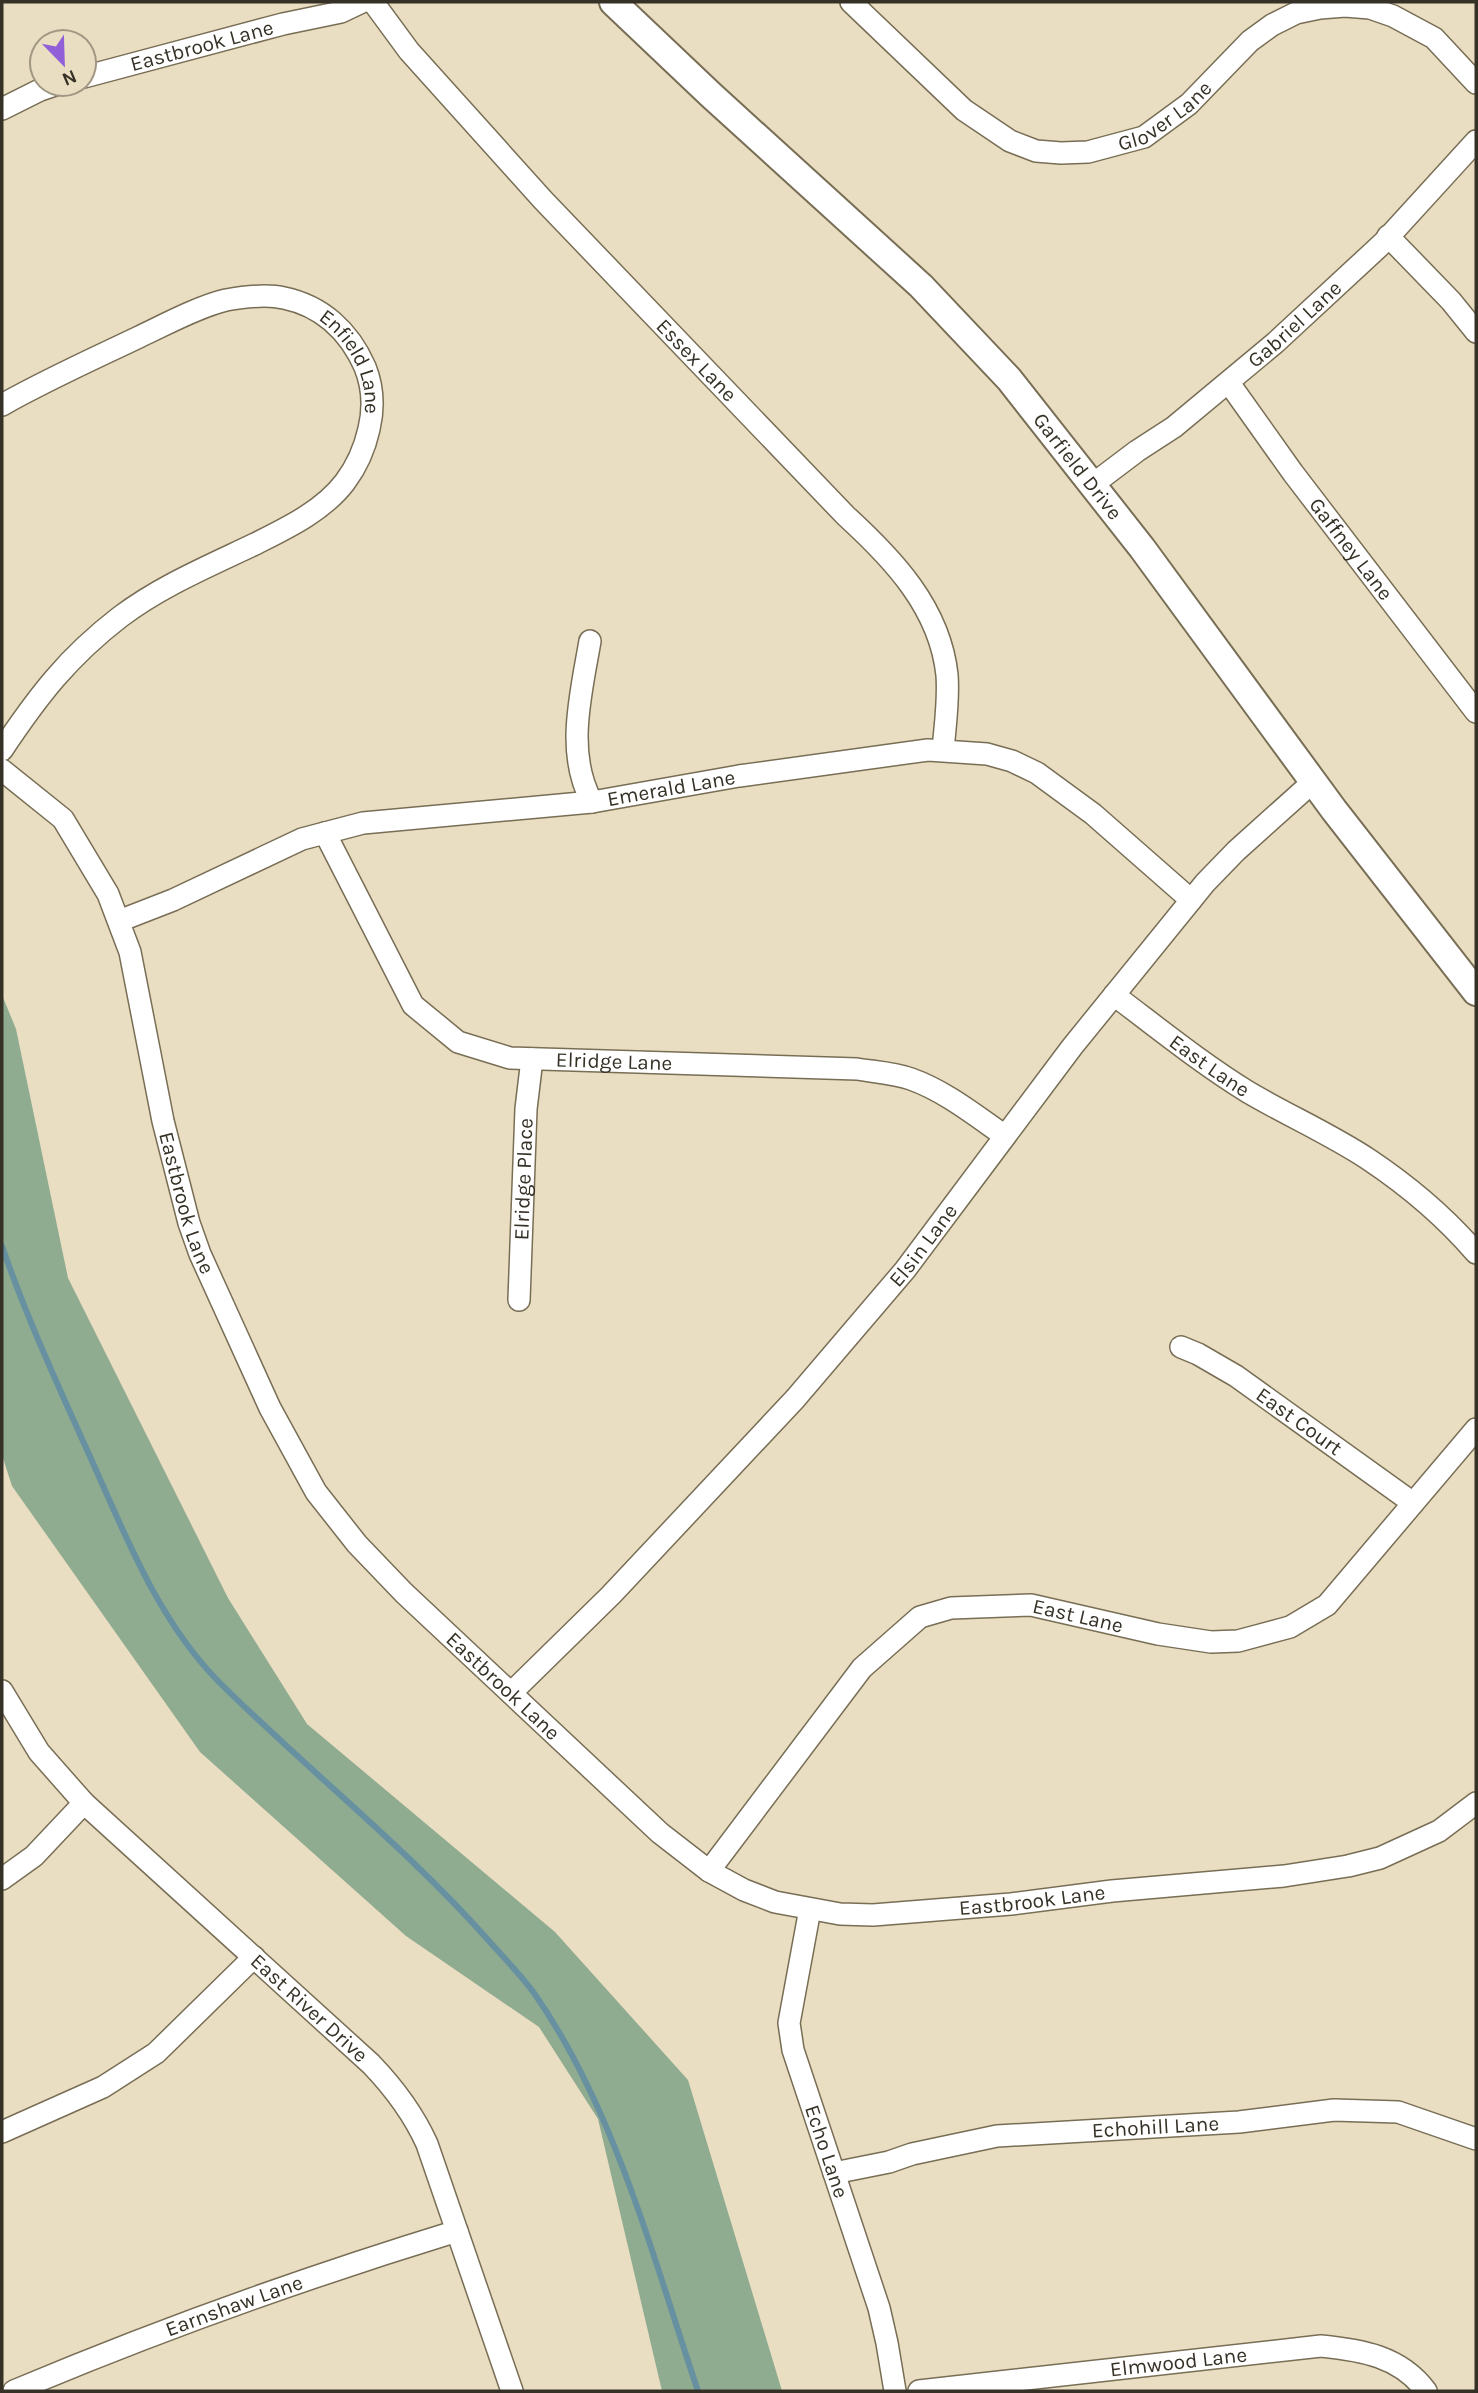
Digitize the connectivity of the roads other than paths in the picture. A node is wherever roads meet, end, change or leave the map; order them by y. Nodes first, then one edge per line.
1 (362, 2) edge
2 (373, 2) edge
3 (612, 2) edge
4 (851, 2) edge
5 (98, 73) edge
6 (1476, 83) edge
7 (28, 96) edge
8 (2, 109) edge
9 (1476, 141) edge
10 (1388, 236) junction
11 (1476, 332) edge
12 (1229, 383) junction
13 (2, 405) edge
14 (1092, 485) junction
15 (590, 641) dead end
16 (1476, 712) edge
17 (2, 750) edge
18 (943, 750) junction
19 (2, 771) edge
20 (1314, 781) junction
21 (592, 802) junction
22 (325, 833) junction
23 (1192, 900) junction
24 (119, 922) junction
25 (1476, 992) edge
26 (1114, 995) junction
27 (532, 1059) junction
28 (1005, 1136) junction
29 (1476, 1254) edge
30 (519, 1300) dead end
31 (1181, 1347) dead end
32 (1476, 1429) edge
33 (1413, 1503) junction
34 (2, 1691) edge
35 (512, 1693) junction
36 (84, 1802) junction
37 (1475, 1808) edge
38 (709, 1871) junction
39 (2, 1880) edge
40 (810, 1909) junction
41 (254, 1957) junction
42 (2, 2132) edge
43 (1476, 2139) edge
44 (834, 2173) junction
45 (457, 2231) junction
46 (14, 2391) edge
47 (512, 2391) edge
48 (895, 2391) edge
49 (919, 2391) edge
50 (1426, 2391) edge

1 - 5 street, Eastbrook Lane
2 - 18 street, Essex Lane
3 - 14 street, Garfield Drive
4 - 6 street, Glover Lane
7 - 8 street
9 - 10 street, Gabriel Lane
10 - 11 street
10 - 12 street, Gabriel Lane
12 - 14 street, Gabriel Lane
12 - 16 street, Gaffney Lane
13 - 17 street, Enfield Lane
14 - 20 street, Garfield Drive
15 - 21 street
18 - 21 street, Emerald Lane
18 - 23 street, Emerald Lane
19 - 24 street, Eastbrook Lane
20 - 23 street, Elsin Lane
20 - 25 street, Garfield Drive
21 - 22 street, Emerald Lane
22 - 24 street, Emerald Lane
22 - 27 street, Elridge Lane
23 - 26 street, Elsin Lane
24 - 35 street, Eastbrook Lane
26 - 28 street, Elsin Lane
26 - 29 street, East Lane
27 - 28 street, Elridge Lane
27 - 30 street, Elridge Place
28 - 35 street, Elsin Lane
31 - 33 street, East Court
32 - 33 street, East Lane
33 - 38 street, East Lane
34 - 36 street, East River Drive
35 - 38 street, Eastbrook Lane
36 - 39 street
36 - 41 street, East River Drive
37 - 40 street, Eastbrook Lane
38 - 40 street, Eastbrook Lane
40 - 44 street, Echo Lane
41 - 42 street
41 - 45 street, East River Drive
43 - 44 street, Echohill Lane
44 - 48 street, Echo Lane
45 - 46 street, Earnshaw Lane
45 - 47 street, East River Drive
49 - 50 street, Elmwood Lane

